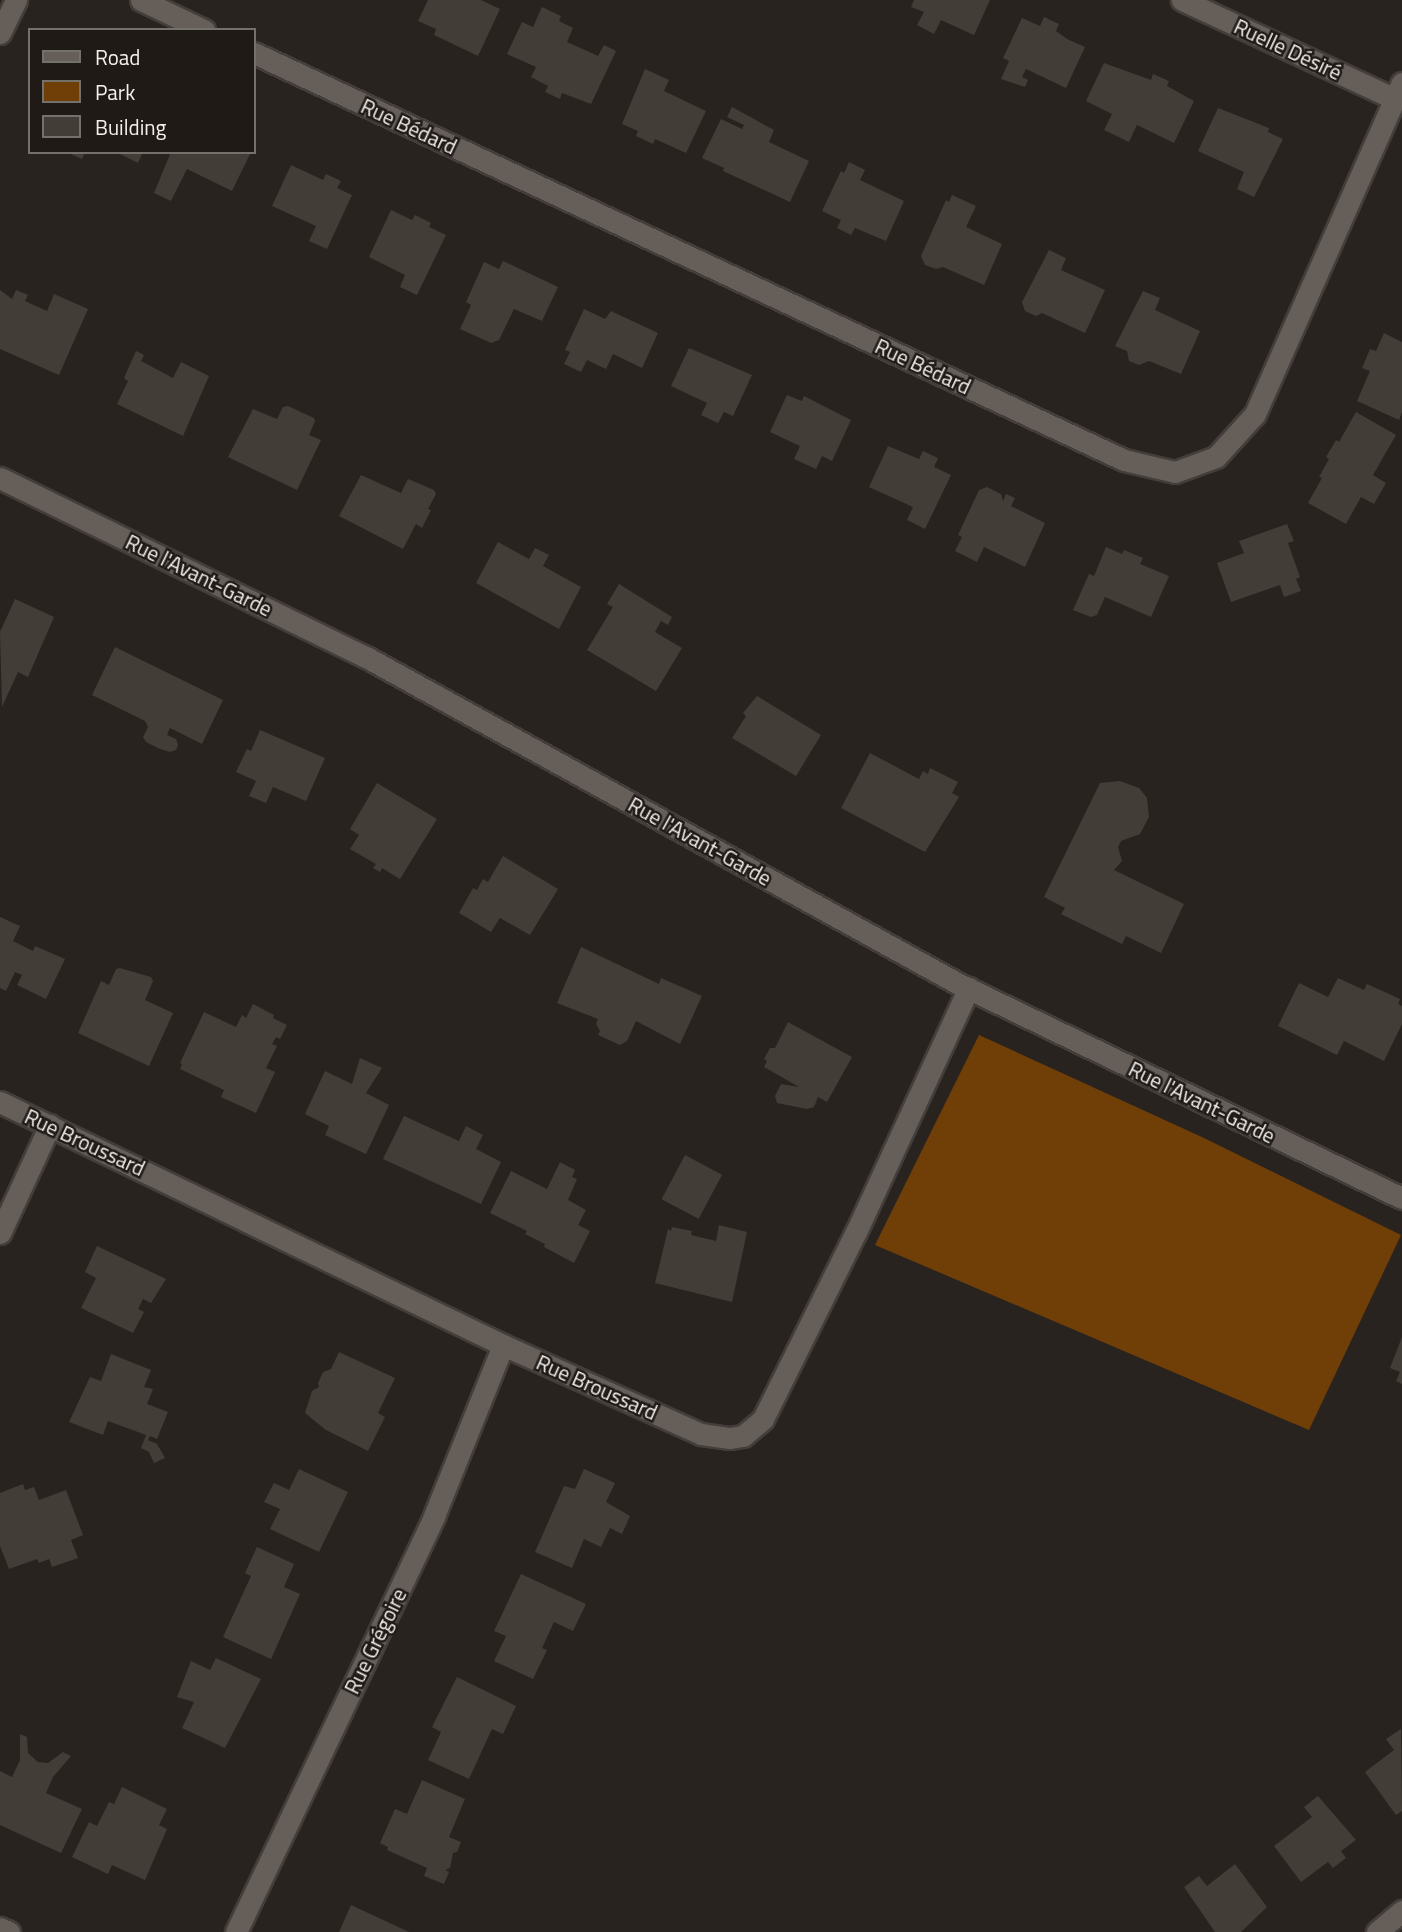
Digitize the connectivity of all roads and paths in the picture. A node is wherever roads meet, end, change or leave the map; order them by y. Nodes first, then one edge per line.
1 (16, 0) edge
2 (141, 0) edge
3 (1182, 0) edge
4 (200, 28) edge
5 (0, 33) edge
6 (256, 54) edge
7 (1398, 91) edge
8 (0, 478) edge
9 (969, 988) junction
10 (0, 1102) edge
11 (50, 1125) junction
12 (1402, 1198) edge
13 (0, 1233) edge
14 (503, 1345) junction
15 (1402, 1911) edge
16 (0, 1928) edge
17 (9, 1932) edge
18 (236, 1932) edge
19 (1377, 1932) edge

1 - 5 street
2 - 4 street
3 - 7 street, Ruelle Désiré
6 - 7 street, Rue Bédard
8 - 9 street, Rue l'Avant-Garde
9 - 12 street, Rue l'Avant-Garde
9 - 14 street, Rue Broussard
10 - 11 street, Rue Broussard
11 - 13 street
11 - 14 street, Rue Broussard
14 - 18 street, Rue Grégoire
15 - 19 street
16 - 17 street

